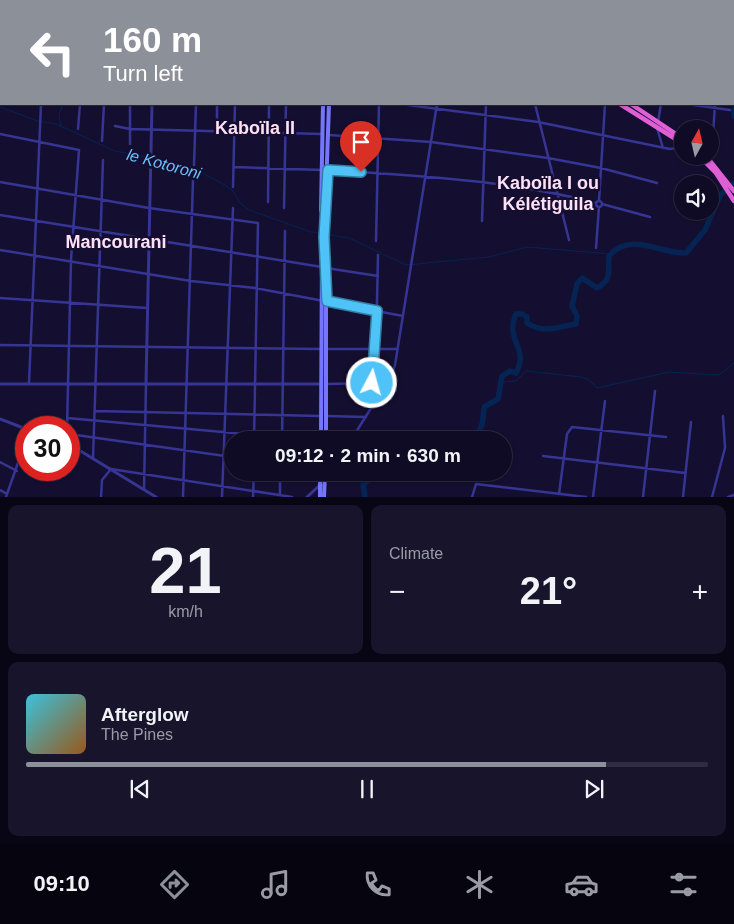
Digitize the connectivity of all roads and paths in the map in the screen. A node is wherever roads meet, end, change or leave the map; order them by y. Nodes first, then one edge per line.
1 (41, 105) edge
2 (80, 105) edge
3 (104, 105) edge
4 (130, 105) edge
5 (152, 105) edge
6 (196, 105) edge
7 (217, 105) edge
8 (235, 105) edge
9 (269, 105) edge
10 (286, 105) edge
11 (323, 105) edge
12 (329, 105) edge
13 (380, 105) edge
14 (418, 105) edge
15 (486, 105) edge
16 (535, 105) edge
17 (605, 105) edge
18 (622, 105) edge
19 (638, 105) edge
20 (661, 105) edge
21 (693, 105) edge
22 (437, 106) edge
23 (715, 108) junction
24 (730, 110) dead end
25 (485, 114) junction
26 (714, 120) edge
27 (658, 121) junction
28 (538, 122) junction
29 (115, 126) dead end
30 (657, 126) junction
31 (78, 129) dead end
32 (130, 129) junction
33 (152, 129) junction
34 (195, 130) junction
35 (217, 130) junction
36 (234, 131) junction
37 (269, 132) junction
38 (674, 132) edge
39 (285, 133) junction
40 (0, 134) edge
41 (323, 134) junction
42 (329, 135) junction
43 (603, 135) junction
44 (378, 138) junction
45 (674, 139) edge
46 (38, 141) junction
47 (102, 141) dead end
48 (431, 142) junction
49 (130, 144) dead end
50 (663, 148) junction
51 (484, 149) junction
52 (674, 149) edge
53 (548, 158) junction
54 (103, 160) dead end
55 (194, 165) dead end
56 (708, 165) edge
57 (712, 165) edge
58 (234, 167) junction
59 (268, 167) junction
60 (284, 168) junction
61 (602, 168) junction
62 (326, 170) junction
63 (377, 173) junction
64 (426, 177) junction
65 (193, 180) dead end
66 (0, 182) edge
67 (724, 182) junction
68 (657, 183) dead end
69 (483, 184) junction
70 (233, 187) dead end
71 (37, 189) junction
72 (732, 191) edge
73 (557, 193) junction
74 (75, 194) junction
75 (102, 199) junction
76 (734, 201) edge
77 (268, 202) dead end
78 (598, 202) junction
79 (600, 206) junction
80 (149, 208) junction
81 (233, 208) dead end
82 (284, 208) dead end
83 (192, 213) junction
84 (0, 215) edge
85 (650, 217) dead end
86 (232, 219) junction
87 (35, 221) junction
88 (482, 221) dead end
89 (73, 226) junction
90 (285, 230) dead end
91 (101, 231) junction
92 (149, 238) junction
93 (569, 240) dead end
94 (376, 241) dead end
95 (191, 245) junction
96 (596, 248) dead end
97 (0, 250) edge
98 (231, 251) junction
99 (34, 254) junction
100 (378, 255) dead end
101 (257, 256) junction
102 (71, 260) junction
103 (284, 261) junction
104 (100, 265) junction
105 (324, 268) junction
106 (148, 273) junction
107 (378, 276) junction
108 (191, 281) junction
109 (228, 285) junction
110 (255, 288) junction
111 (284, 294) junction
112 (0, 298) edge
113 (32, 300) junction
114 (324, 301) junction
115 (72, 303) junction
116 (98, 306) junction
117 (147, 308) junction
118 (377, 311) junction
119 (403, 316) junction
120 (0, 345) edge
121 (30, 345) junction
122 (97, 346) junction
123 (147, 346) junction
124 (188, 346) junction
125 (227, 346) junction
126 (71, 347) junction
127 (255, 347) junction
128 (284, 348) junction
129 (376, 348) junction
130 (322, 349) junction
131 (327, 349) junction
132 (398, 349) junction
133 (255, 382) junction
134 (30, 383) junction
135 (186, 383) junction
136 (226, 383) junction
137 (283, 383) junction
138 (372, 383) junction
139 (0, 384) edge
140 (69, 384) junction
141 (96, 384) junction
142 (146, 384) junction
143 (324, 384) junction
144 (385, 385) junction
145 (655, 391) dead end
146 (605, 401) dead end
147 (94, 411) junction
148 (146, 411) junction
149 (186, 411) junction
150 (226, 413) junction
151 (254, 414) junction
152 (282, 414) junction
153 (67, 416) edge
154 (323, 416) junction
155 (723, 416) dead end
156 (366, 417) junction
157 (0, 419) edge
158 (80, 419) edge
159 (94, 420) junction
160 (691, 422) dead end
161 (146, 424) junction
162 (15, 425) edge
163 (185, 427) junction
164 (601, 430) junction
165 (225, 431) joint
166 (254, 431) edge
167 (282, 431) edge
168 (322, 431) edge
169 (325, 431) edge
170 (356, 431) edge
171 (80, 435) edge
172 (650, 436) junction
173 (94, 437) junction
174 (666, 437) dead end
175 (145, 444) junction
176 (184, 450) junction
177 (80, 451) edge
178 (224, 456) joint
179 (543, 456) dead end
180 (92, 458) junction
181 (564, 459) junction
182 (0, 462) edge
183 (597, 464) junction
184 (111, 469) junction
185 (646, 469) junction
186 (15, 470) edge
187 (685, 473) junction
188 (144, 474) junction
189 (15, 476) edge
190 (184, 480) junction
191 (254, 481) edge
192 (280, 481) edge
193 (322, 481) edge
194 (324, 481) edge
195 (323, 485) junction
196 (222, 486) junction
197 (144, 489) junction
198 (0, 490) edge
199 (253, 490) junction
200 (280, 494) junction
201 (559, 494) junction
202 (7, 495) edge
203 (734, 495) edge
204 (101, 496) edge
205 (156, 496) edge
206 (183, 496) edge
207 (222, 496) edge
208 (253, 496) edge
209 (292, 496) edge
210 (307, 496) edge
211 (320, 496) edge
212 (324, 496) edge
213 (472, 496) edge
214 (586, 496) edge
215 (593, 496) edge
216 (643, 496) edge
217 (683, 496) edge
218 (712, 496) edge
219 (728, 496) edge

1 - 46 street
2 - 31 street
3 - 47 street
4 - 32 street
5 - 33 street
6 - 34 street
7 - 35 street
8 - 36 street
9 - 37 street
10 - 39 street
11 - 41 main road
12 - 42 main road
13 - 44 street
14 - 22 street
15 - 25 street
16 - 28 street
17 - 43 street
18 - 30 highway
19 - 27 highway
20 - 27 street
21 - 23 street
22 - 25 street
22 - 48 street
23 - 24 street
23 - 26 street
25 - 28 street
25 - 51 street
27 - 30 street
27 - 38 highway
28 - 43 street
28 - 53 street
29 - 32 street
30 - 45 highway
30 - 50 street
32 - 33 street
32 - 49 street
33 - 34 street
33 - 80 street
34 - 35 street
34 - 55 street
35 - 36 street
36 - 37 street
36 - 58 street
37 - 39 street
37 - 59 street
39 - 41 street
39 - 60 street
40 - 46 street
41 - 62 main road
42 - 44 street
42 - 62 main road
43 - 50 street
43 - 61 street
44 - 48 street
44 - 63 street
46 - 71 street
46 - 74 street
48 - 51 street
48 - 64 street
50 - 52 street
51 - 53 street
51 - 69 street
53 - 61 street
53 - 73 street
54 - 75 street
56 - 67 highway
57 - 67 highway
58 - 59 street
58 - 70 street
59 - 60 street
59 - 77 street
60 - 62 street
60 - 82 street
61 - 68 street
61 - 78 street
62 - 63 street
62 - 105 main road
63 - 64 street
63 - 94 street
64 - 69 street
64 - 119 street
65 - 83 street
66 - 71 street
67 - 72 highway
69 - 73 street
69 - 88 street
71 - 74 street
71 - 87 street
72 - 76 highway
73 - 78 street
73 - 93 street
74 - 75 street
74 - 89 street
75 - 80 street
75 - 91 street
78 - 79 street
79 - 85 street
79 - 96 street
80 - 83 street
80 - 92 street
81 - 86 street
83 - 86 street
83 - 95 street
84 - 87 street
86 - 98 street
86 - 101 street
87 - 89 street
87 - 99 street
89 - 91 street
89 - 102 street
90 - 103 street
91 - 92 street
91 - 104 street
92 - 95 street
92 - 106 street
95 - 98 street
95 - 108 street
97 - 99 street
98 - 101 street
98 - 109 street
99 - 102 street
99 - 113 street
100 - 107 street
101 - 103 street
101 - 110 street
102 - 104 street
102 - 115 street
103 - 105 street
103 - 111 street
104 - 106 street
104 - 116 street
105 - 107 street
105 - 114 main road
106 - 108 street
106 - 117 street
107 - 118 street
108 - 109 street
108 - 124 street
109 - 110 street
109 - 125 street
110 - 111 street
110 - 127 street
111 - 114 street
111 - 128 street
112 - 113 street
113 - 115 street
113 - 121 street
114 - 118 street
114 - 130 main road
114 - 131 main road
115 - 116 street
115 - 126 street
116 - 117 street
116 - 122 street
117 - 123 street
118 - 119 street
118 - 129 street
119 - 132 street
120 - 121 street
121 - 126 street
121 - 134 street
122 - 123 street
122 - 126 street
122 - 141 street
123 - 124 street
123 - 142 street
124 - 125 street
124 - 135 street
125 - 127 street
125 - 136 street
126 - 140 street
127 - 128 street
127 - 133 street
128 - 130 street
128 - 137 street
129 - 131 street
129 - 132 street
129 - 138 street
130 - 143 main road
131 - 143 main road
132 - 144 street
133 - 136 street
133 - 137 street
133 - 151 street
134 - 139 street
134 - 140 street
135 - 136 street
135 - 142 street
135 - 149 street
136 - 150 street
137 - 143 street
137 - 152 street
138 - 143 street
138 - 144 street
140 - 141 street
140 - 153 street
141 - 142 street
141 - 147 street
142 - 148 street
143 - 154 main road
144 - 156 street
145 - 172 street
146 - 164 street
147 - 148 street
147 - 159 street
148 - 149 street
148 - 161 street
149 - 150 street
149 - 163 street
150 - 151 street
150 - 165 street
151 - 152 street
151 - 166 street
152 - 154 street
152 - 167 street
154 - 156 street
154 - 168 main road
154 - 169 main road
155 - 218 street
156 - 170 street
157 - 162 street
158 - 159 street
159 - 161 street
159 - 173 street
160 - 187 street
161 - 163 street
161 - 175 street
163 - 165 street
163 - 176 street
164 - 172 street
164 - 181 street
164 - 183 street
171 - 173 street
172 - 174 street
172 - 185 street
173 - 175 street
173 - 180 street
175 - 176 street
175 - 188 street
176 - 178 street
176 - 190 street
177 - 180 street
178 - 196 street
179 - 181 street
180 - 184 street
181 - 183 street
181 - 201 street
182 - 186 street
183 - 185 street
183 - 215 street
184 - 188 street
184 - 197 street
184 - 204 street
185 - 187 street
185 - 216 street
187 - 217 street
188 - 190 street
188 - 197 street
189 - 202 street
190 - 196 street
190 - 206 street
191 - 199 street
192 - 200 street
193 - 195 main road
194 - 195 main road
195 - 210 street
195 - 211 main road
195 - 212 main road
196 - 199 street
196 - 207 street
197 - 205 street
198 - 202 street
199 - 200 street
199 - 208 street
200 - 209 street
201 - 213 street
201 - 214 street
203 - 219 street

